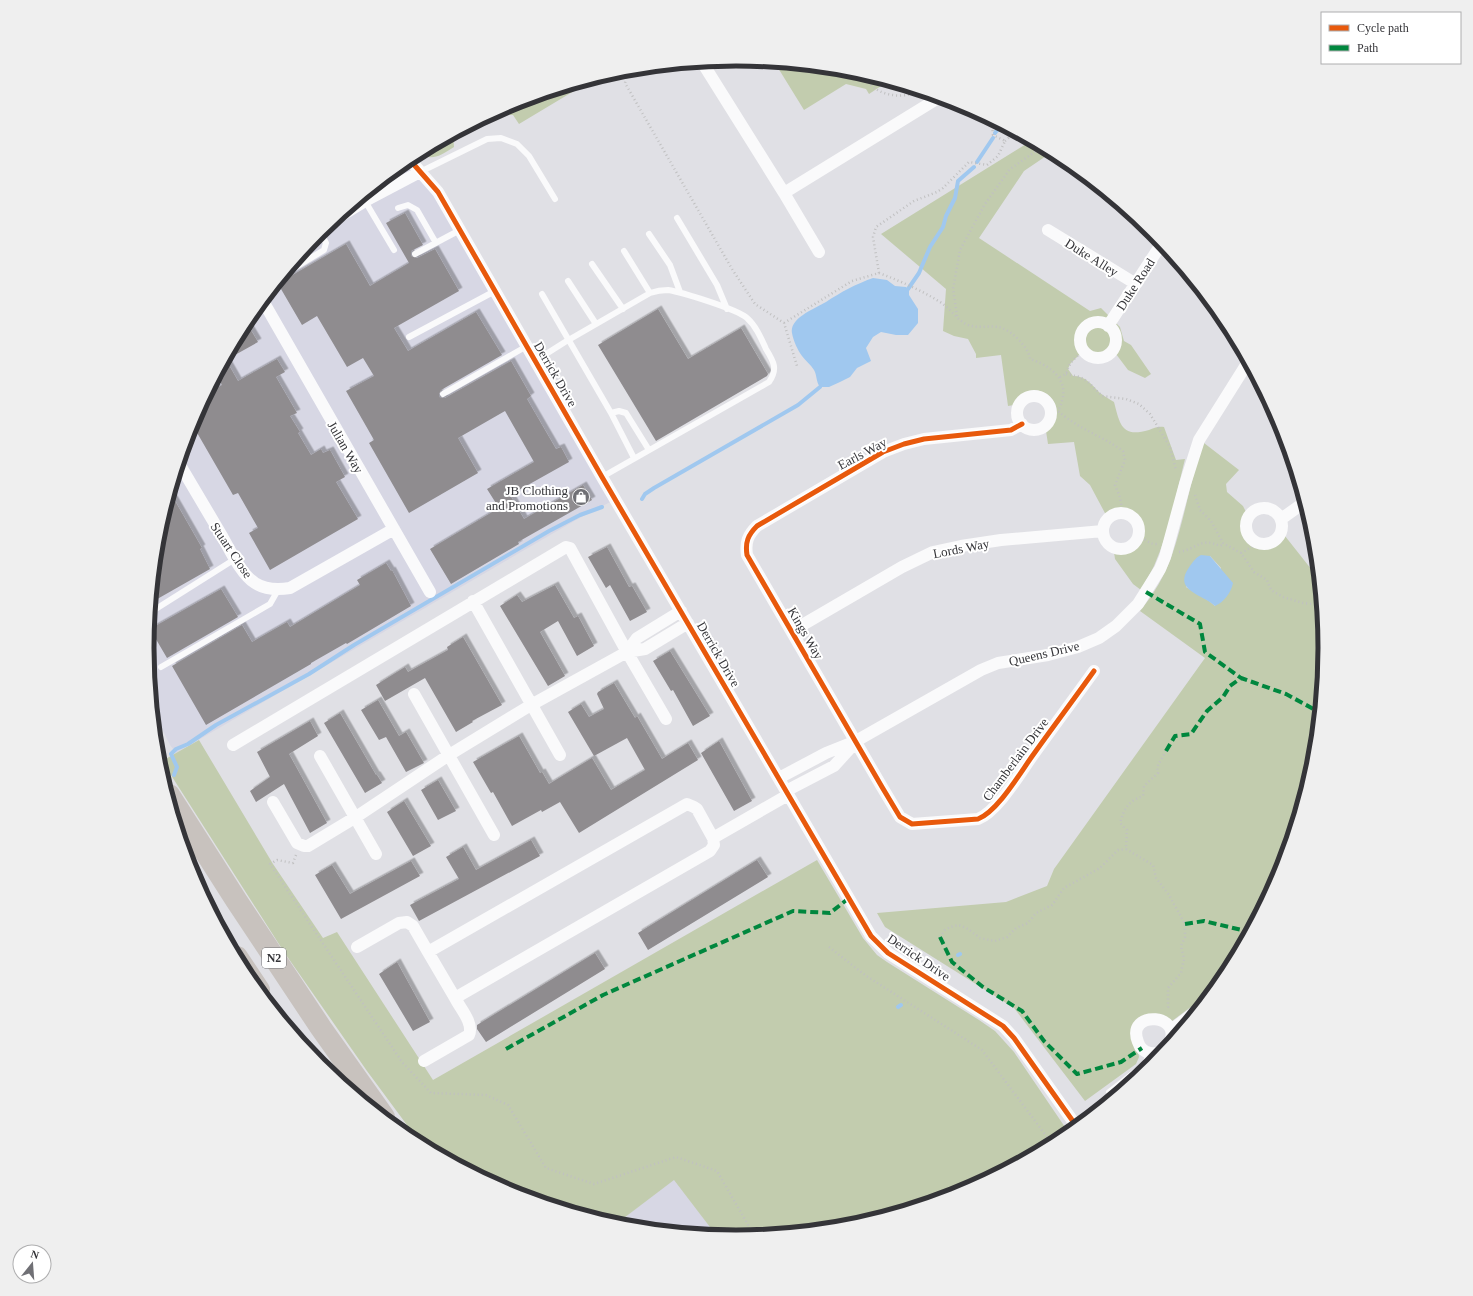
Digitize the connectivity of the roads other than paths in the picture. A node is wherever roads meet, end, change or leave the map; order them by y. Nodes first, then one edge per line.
1 (705, 67) edge
2 (934, 101) edge
3 (413, 164) edge
4 (420, 172) junction
5 (784, 193) junction
6 (555, 199) dead end
7 (365, 201) junction
8 (361, 204) edge
9 (398, 208) dead end
10 (678, 218) dead end
11 (460, 230) junction
12 (1048, 230) dead end
13 (650, 234) dead end
14 (323, 238) edge
15 (436, 243) junction
16 (1159, 248) edge
17 (394, 250) dead end
18 (624, 251) dead end
19 (818, 252) dead end
20 (415, 254) dead end
21 (592, 264) dead end
22 (297, 266) edge
23 (568, 281) dead end
24 (1136, 284) junction
25 (495, 291) junction
26 (680, 292) junction
27 (650, 293) junction
28 (542, 294) dead end
29 (266, 307) edge
30 (623, 308) junction
31 (727, 308) junction
32 (596, 324) junction
33 (1108, 326) junction
34 (409, 337) dead end
35 (570, 339) junction
36 (527, 346) junction
37 (535, 361) junction
38 (1245, 366) edge
39 (443, 394) dead end
40 (611, 413) junction
41 (1022, 424) junction
42 (648, 450) junction
43 (634, 458) junction
44 (182, 469) edge
45 (602, 477) junction
46 (1301, 505) edge
47 (1281, 519) junction
48 (394, 529) junction
49 (1103, 531) junction
50 (750, 534) joint
51 (235, 559) junction
52 (278, 590) junction
53 (430, 592) dead end
54 (473, 601) junction
55 (156, 609) edge
56 (681, 611) junction
57 (688, 623) junction
58 (792, 631) junction
59 (627, 652) junction
60 (161, 666) dead end
61 (1094, 671) dead end
62 (414, 694) dead end
63 (531, 705) junction
64 (666, 719) dead end
65 (856, 742) junction
66 (233, 745) dead end
67 (449, 755) junction
68 (560, 755) dead end
69 (320, 756) dead end
70 (779, 778) junction
71 (787, 793) junction
72 (273, 802) dead end
73 (176, 806) edge
74 (356, 818) junction
75 (494, 835) dead end
76 (713, 838) junction
77 (376, 854) dead end
78 (357, 947) dead end
79 (428, 952) junction
80 (454, 998) junction
81 (1188, 1014) edge
82 (1167, 1025) junction
83 (1171, 1035) edge
84 (1149, 1053) junction
85 (1154, 1053) edge
86 (424, 1061) dead end
87 (1146, 1062) edge
88 (1137, 1070) edge
89 (1109, 1092) dead end
90 (375, 1104) edge
91 (1075, 1122) edge

1 - 5 street
2 - 5 street
3 - 4 street, Derrick Drive
4 - 6 lane
4 - 7 street
4 - 11 street, Derrick Drive
5 - 19 street
7 - 8 street
7 - 17 lane
9 - 15 lane
10 - 31 lane
11 - 15 lane
11 - 25 street, Derrick Drive
12 - 24 street, Duke Alley
13 - 26 lane
14 - 22 lane
15 - 20 lane
16 - 24 street, Duke Road
18 - 27 lane
21 - 30 lane
23 - 32 lane
24 - 33 street, Duke Road
25 - 34 lane
25 - 36 street, Derrick Drive
26 - 27 lane
26 - 31 lane
27 - 30 lane
28 - 35 lane
29 - 48 street, Julian Way
30 - 32 lane
31 - 42 lane
32 - 35 lane
33 - 33 street
35 - 37 lane
35 - 40 lane
36 - 37 street, Derrick Drive
36 - 39 lane
37 - 45 street, Derrick Drive
38 - 65 street, Queens Drive
40 - 42 lane
40 - 43 lane
41 - 41 street
41 - 50 street, Earls Way
42 - 43 lane
43 - 45 lane
44 - 51 street, Stuart Close
45 - 56 street, Derrick Drive
46 - 47 street
47 - 47 street
48 - 52 street
48 - 53 street, Julian Way
49 - 49 street
49 - 58 street, Lords Way
50 - 58 street, Kings Way
51 - 52 street, Stuart Close
51 - 55 lane
52 - 60 lane
54 - 59 street
54 - 63 street
54 - 66 street
56 - 57 street, Derrick Drive
56 - 59 street
57 - 59 street
57 - 70 street, Derrick Drive
58 - 65 street, Kings Way
59 - 63 street
59 - 64 street
61 - 65 street, Chamberlain Drive
62 - 67 street
63 - 67 street
63 - 68 street
65 - 70 street, Queens Drive
65 - 71 street, Queens Drive
67 - 74 street
67 - 75 street
69 - 74 street
70 - 71 street, Derrick Drive
71 - 76 street, Queens Drive
71 - 91 street, Derrick Drive
72 - 74 street
73 - 90 highway, N2
74 - 77 street
76 - 79 street
76 - 80 street
78 - 79 street
79 - 80 street
80 - 86 street
81 - 82 street
82 - 83 street
82 - 84 street
84 - 85 street
84 - 87 lane
88 - 89 lane

